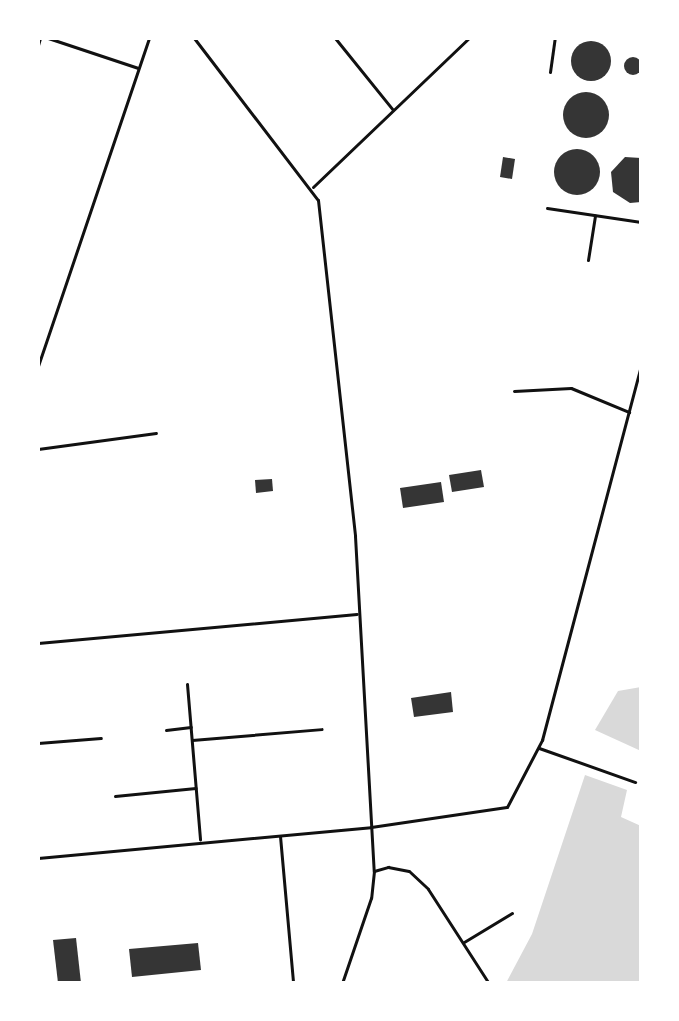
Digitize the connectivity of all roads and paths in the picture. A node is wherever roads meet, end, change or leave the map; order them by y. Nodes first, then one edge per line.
1 (40, 38) edge
2 (48, 38) edge
3 (149, 38) edge
4 (194, 38) edge
5 (335, 38) edge
6 (469, 38) edge
7 (555, 38) edge
8 (38, 45) edge
9 (138, 68) junction
10 (550, 72) dead end
11 (393, 110) junction
12 (313, 187) junction
13 (547, 208) dead end
14 (595, 216) junction
15 (641, 222) edge
16 (588, 260) dead end
17 (38, 335) edge
18 (48, 338) junction
19 (38, 366) edge
20 (641, 369) edge
21 (514, 391) dead end
22 (629, 412) junction
23 (156, 433) dead end
24 (38, 449) edge
25 (357, 614) junction
26 (38, 643) edge
27 (187, 684) dead end
28 (191, 727) junction
29 (322, 729) dead end
30 (166, 730) dead end
31 (101, 738) dead end
32 (192, 740) junction
33 (38, 743) edge
34 (539, 748) junction
35 (635, 782) dead end
36 (196, 788) junction
37 (115, 796) dead end
38 (371, 827) junction
39 (280, 836) junction
40 (200, 840) junction
41 (38, 858) edge
42 (374, 871) junction
43 (512, 913) dead end
44 (464, 942) junction
45 (488, 982) edge
46 (293, 983) edge
47 (342, 983) edge

1 - 8 lane
2 - 9 lane
3 - 9 lane
4 - 12 lane
5 - 11 lane
6 - 11 lane
7 - 10 lane
9 - 18 lane
11 - 12 lane
12 - 25 lane
13 - 14 lane
14 - 15 lane
14 - 16 lane
17 - 18 lane
18 - 19 lane
20 - 22 lane
21 - 22 lane
22 - 34 lane
23 - 24 lane
25 - 26 lane
25 - 38 lane
27 - 28 lane
28 - 30 lane
28 - 32 lane
29 - 32 lane
31 - 33 lane
32 - 36 lane
34 - 35 lane
34 - 38 lane
36 - 37 lane
36 - 40 lane
38 - 39 lane
38 - 42 lane
39 - 40 lane
39 - 46 lane
40 - 41 lane
42 - 44 lane
42 - 47 lane
43 - 44 lane
44 - 45 lane

